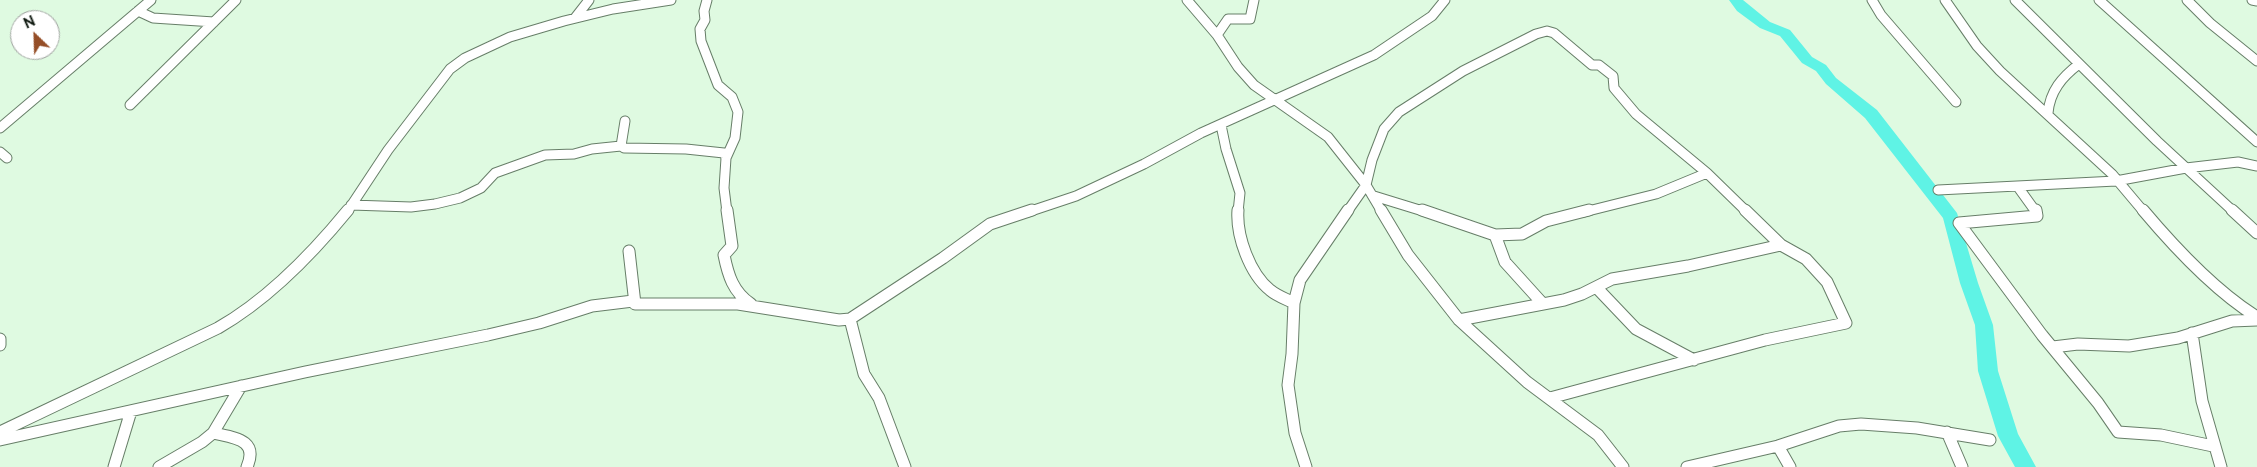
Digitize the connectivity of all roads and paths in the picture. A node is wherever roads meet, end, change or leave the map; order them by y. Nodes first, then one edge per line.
1 (151, 0) edge
2 (236, 0) edge
3 (589, 0) edge
4 (671, 0) edge
5 (707, 0) edge
6 (1187, 0) edge
7 (1254, 0) edge
8 (1445, 0) edge
9 (1872, 0) edge
10 (1945, 0) edge
11 (2015, 0) edge
12 (2099, 0) edge
13 (2187, 0) edge
14 (2252, 0) edge
15 (2257, 1) edge
16 (138, 11) junction
17 (575, 18) junction
18 (214, 22) junction
19 (1217, 35) junction
20 (2257, 61) edge
21 (2079, 64) junction
22 (1274, 102) junction
23 (1956, 102) dead end
24 (130, 105) dead end
25 (2048, 113) junction
26 (625, 121) dead end
27 (1221, 125) junction
28 (0, 128) edge
29 (2257, 142) edge
30 (621, 146) junction
31 (726, 158) junction
32 (2257, 166) edge
33 (2186, 168) junction
34 (1707, 172) junction
35 (2116, 181) junction
36 (1366, 185) junction
37 (2018, 187) junction
38 (1938, 190) dead end
39 (1374, 196) junction
40 (351, 205) junction
41 (2257, 233) edge
42 (1495, 235) junction
43 (1781, 245) junction
44 (629, 250) dead end
45 (1596, 287) junction
46 (633, 301) junction
47 (1294, 303) junction
48 (1543, 304) junction
49 (760, 308) junction
50 (2257, 318) edge
51 (850, 319) junction
52 (1460, 320) junction
53 (2192, 334) junction
54 (0, 339) edge
55 (0, 344) edge
56 (2053, 347) junction
57 (1694, 360) junction
58 (241, 386) junction
59 (1550, 398) junction
60 (131, 411) junction
61 (0, 432) edge
62 (1947, 432) junction
63 (214, 433) junction
64 (0, 440) edge
65 (1990, 440) dead end
66 (1778, 446) junction
67 (2213, 446) junction
68 (114, 467) edge
69 (159, 467) edge
70 (247, 467) edge
71 (905, 467) edge
72 (1306, 467) edge
73 (1623, 467) edge
74 (1687, 467) edge
75 (1790, 467) edge
76 (1962, 467) edge
77 (2221, 467) edge

1 - 16 street
2 - 18 street
3 - 17 street
4 - 17 street
5 - 31 street
6 - 19 street
7 - 19 street
8 - 22 street
9 - 23 street
10 - 25 street
11 - 21 street
12 - 29 street
13 - 20 street
14 - 15 street
16 - 18 street
16 - 28 street
17 - 40 street
18 - 24 street
19 - 22 street
21 - 25 street
21 - 33 street
22 - 27 street
22 - 36 street
25 - 35 street
26 - 30 street
27 - 47 street
27 - 51 street
30 - 31 street
30 - 40 street
31 - 49 street
32 - 33 street
33 - 35 street
33 - 41 street
34 - 36 street
34 - 42 street
34 - 43 street
35 - 37 street
35 - 50 street
36 - 39 street
36 - 47 street
37 - 38 street
37 - 56 street
39 - 42 street
39 - 52 street
40 - 61 street
42 - 48 street
43 - 45 street
43 - 57 street
44 - 46 street
45 - 48 street
45 - 57 street
46 - 49 street
46 - 58 street
47 - 72 street
48 - 52 street
49 - 51 street
50 - 53 street
51 - 71 street
52 - 59 street
53 - 56 street
53 - 67 street
54 - 55 street
56 - 67 street
57 - 59 street
58 - 60 street
58 - 63 street
59 - 73 street
60 - 64 street
60 - 68 street
62 - 65 street
62 - 66 street
62 - 76 street
63 - 69 street
63 - 70 street
66 - 74 street
66 - 75 street
67 - 77 street

